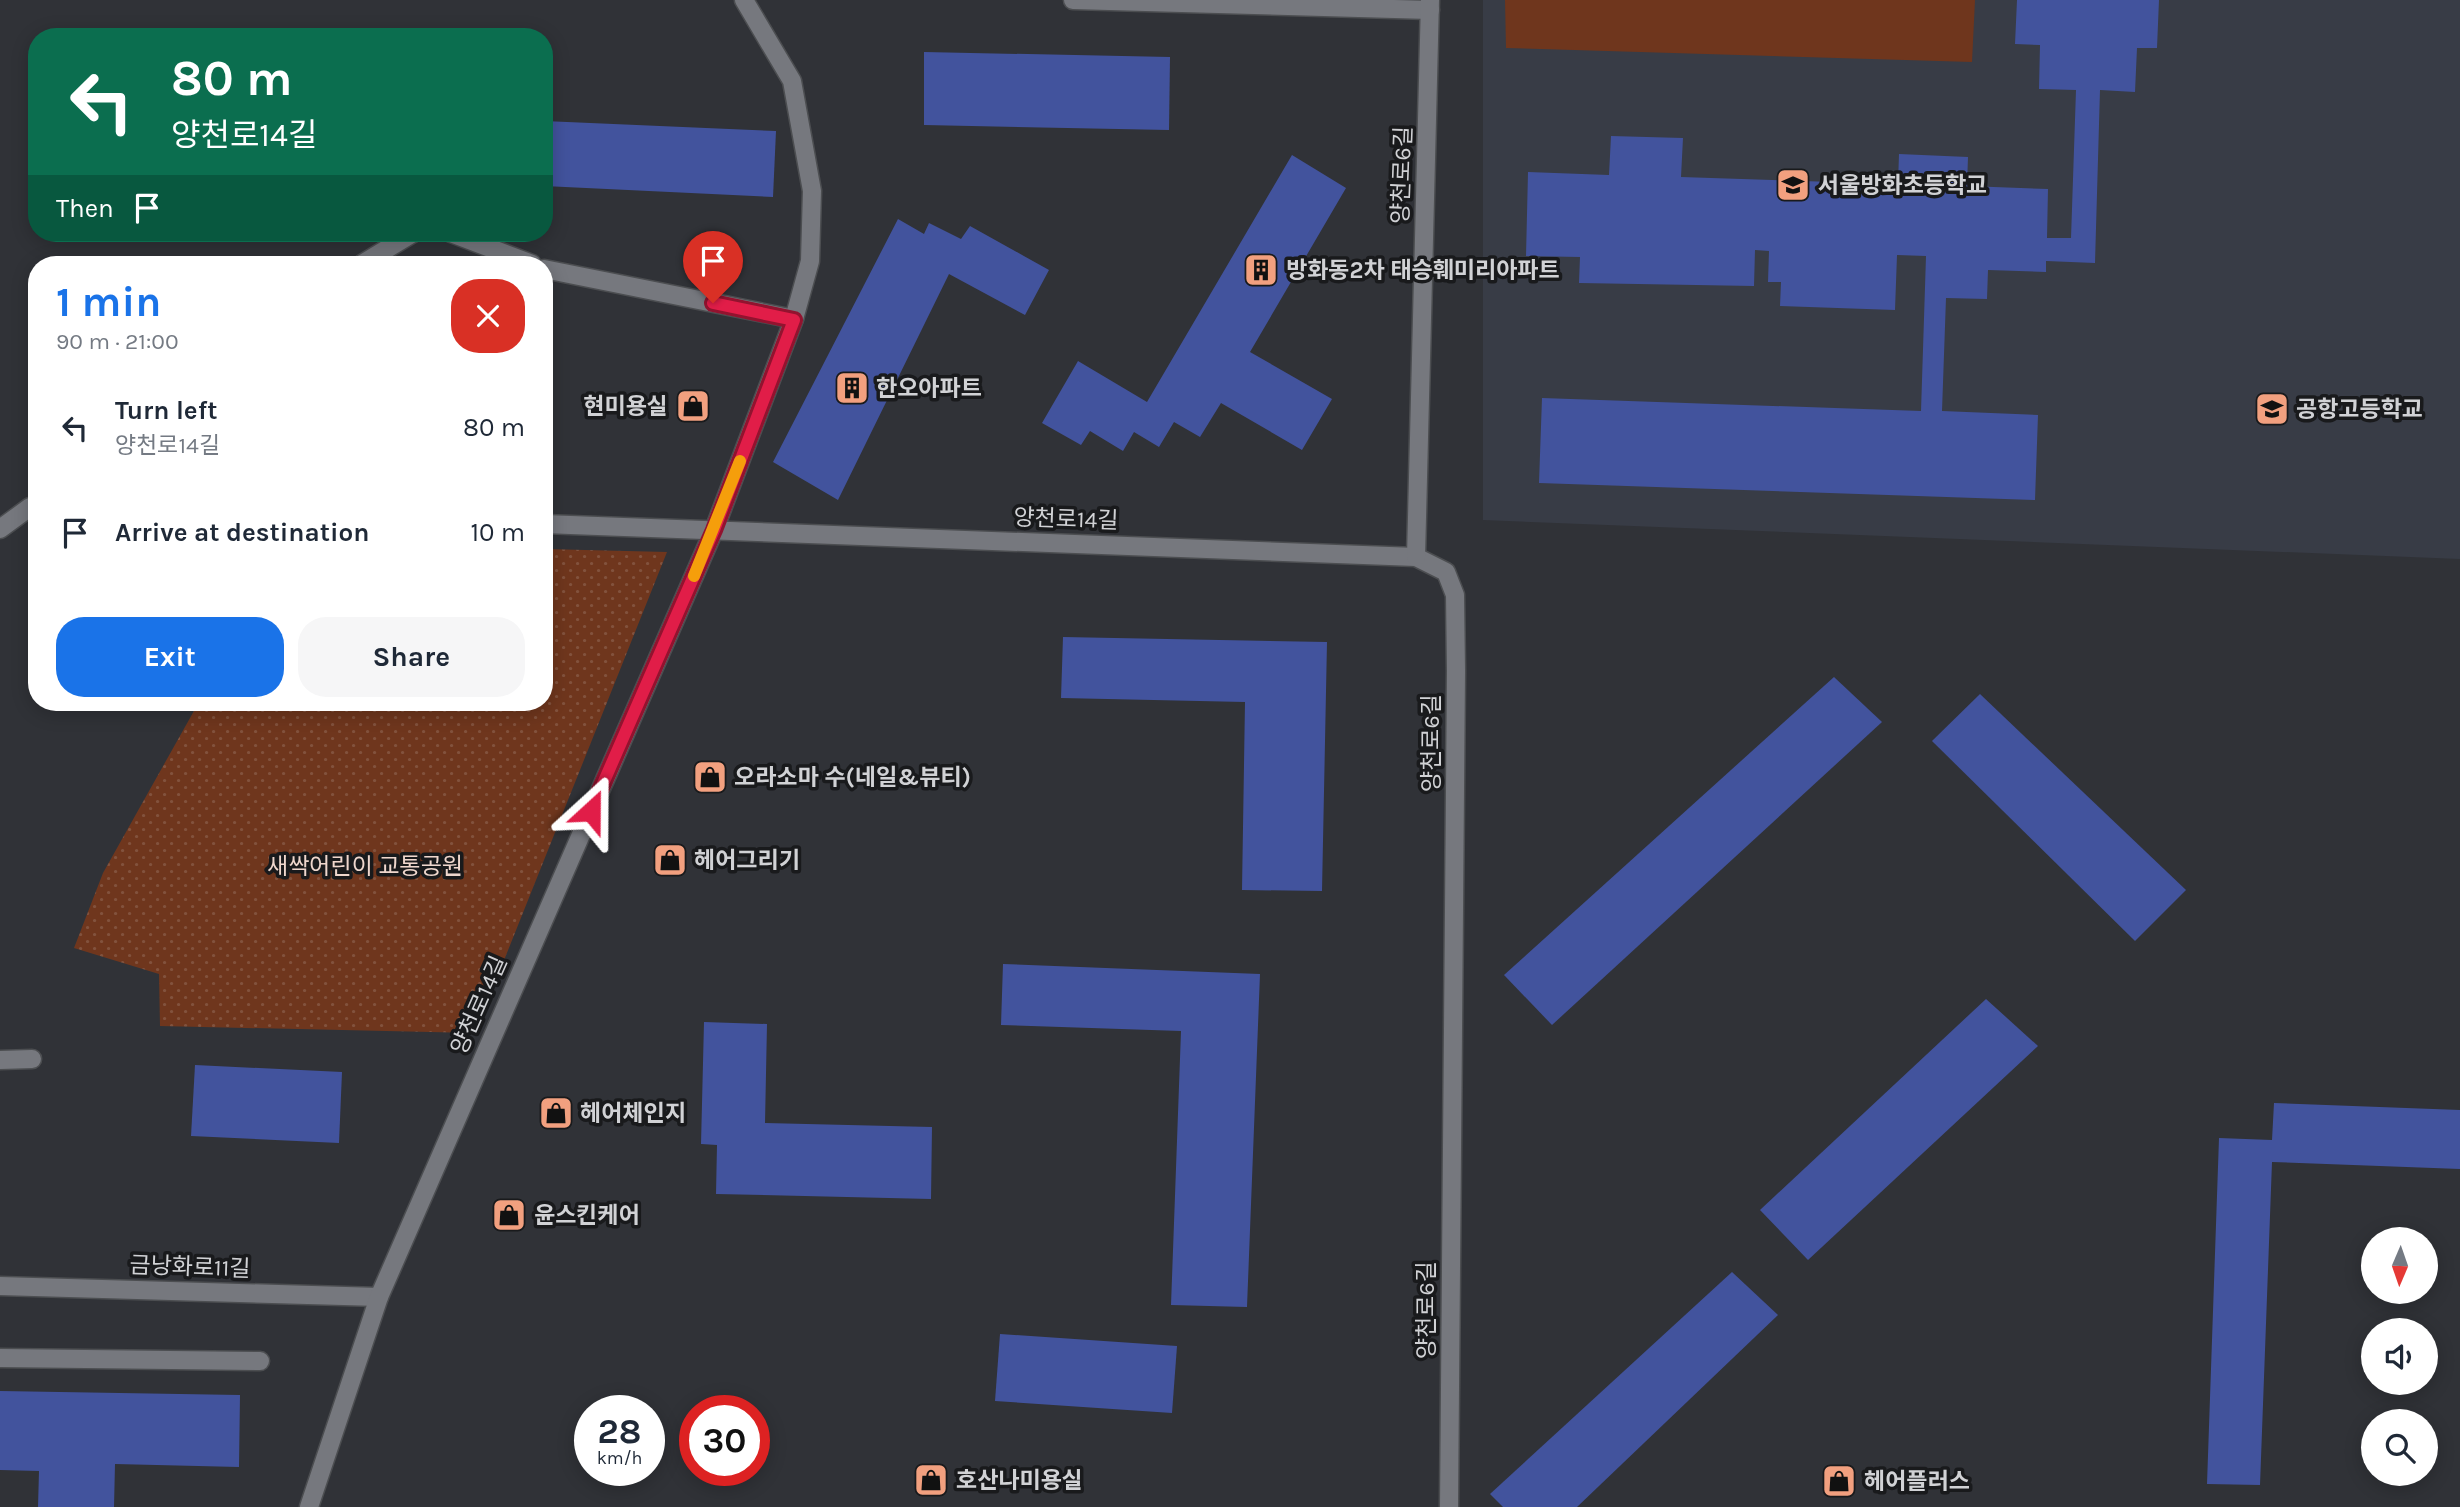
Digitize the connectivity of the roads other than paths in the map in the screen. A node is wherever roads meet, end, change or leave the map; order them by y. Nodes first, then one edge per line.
1 (744, 0) edge
2 (1073, 0) edge
3 (1430, 5) edge
4 (398, 242) edge
5 (475, 242) edge
6 (375, 256) edge
7 (511, 256) edge
8 (553, 271) edge
9 (794, 320) junction
10 (28, 508) edge
11 (553, 524) edge
12 (0, 529) edge
13 (714, 530) junction
14 (1416, 557) junction
15 (33, 1059) dead end
16 (0, 1060) edge
17 (0, 1286) edge
18 (379, 1297) junction
19 (0, 1357) edge
20 (260, 1361) dead end
21 (309, 1507) edge
22 (1449, 1507) edge

1 - 9 street, 양천로14길
2 - 3 street
3 - 14 street, 양천로6길
4 - 6 street
5 - 7 street
8 - 9 street
9 - 13 street, 양천로14길
10 - 12 street
11 - 13 street, 양천로14길
13 - 14 street, 양천로14길
13 - 18 street, 양천로14길
14 - 22 street, 양천로6길
15 - 16 street
17 - 18 street, 금낭화로11길
18 - 21 street, 양천로14길
19 - 20 street

